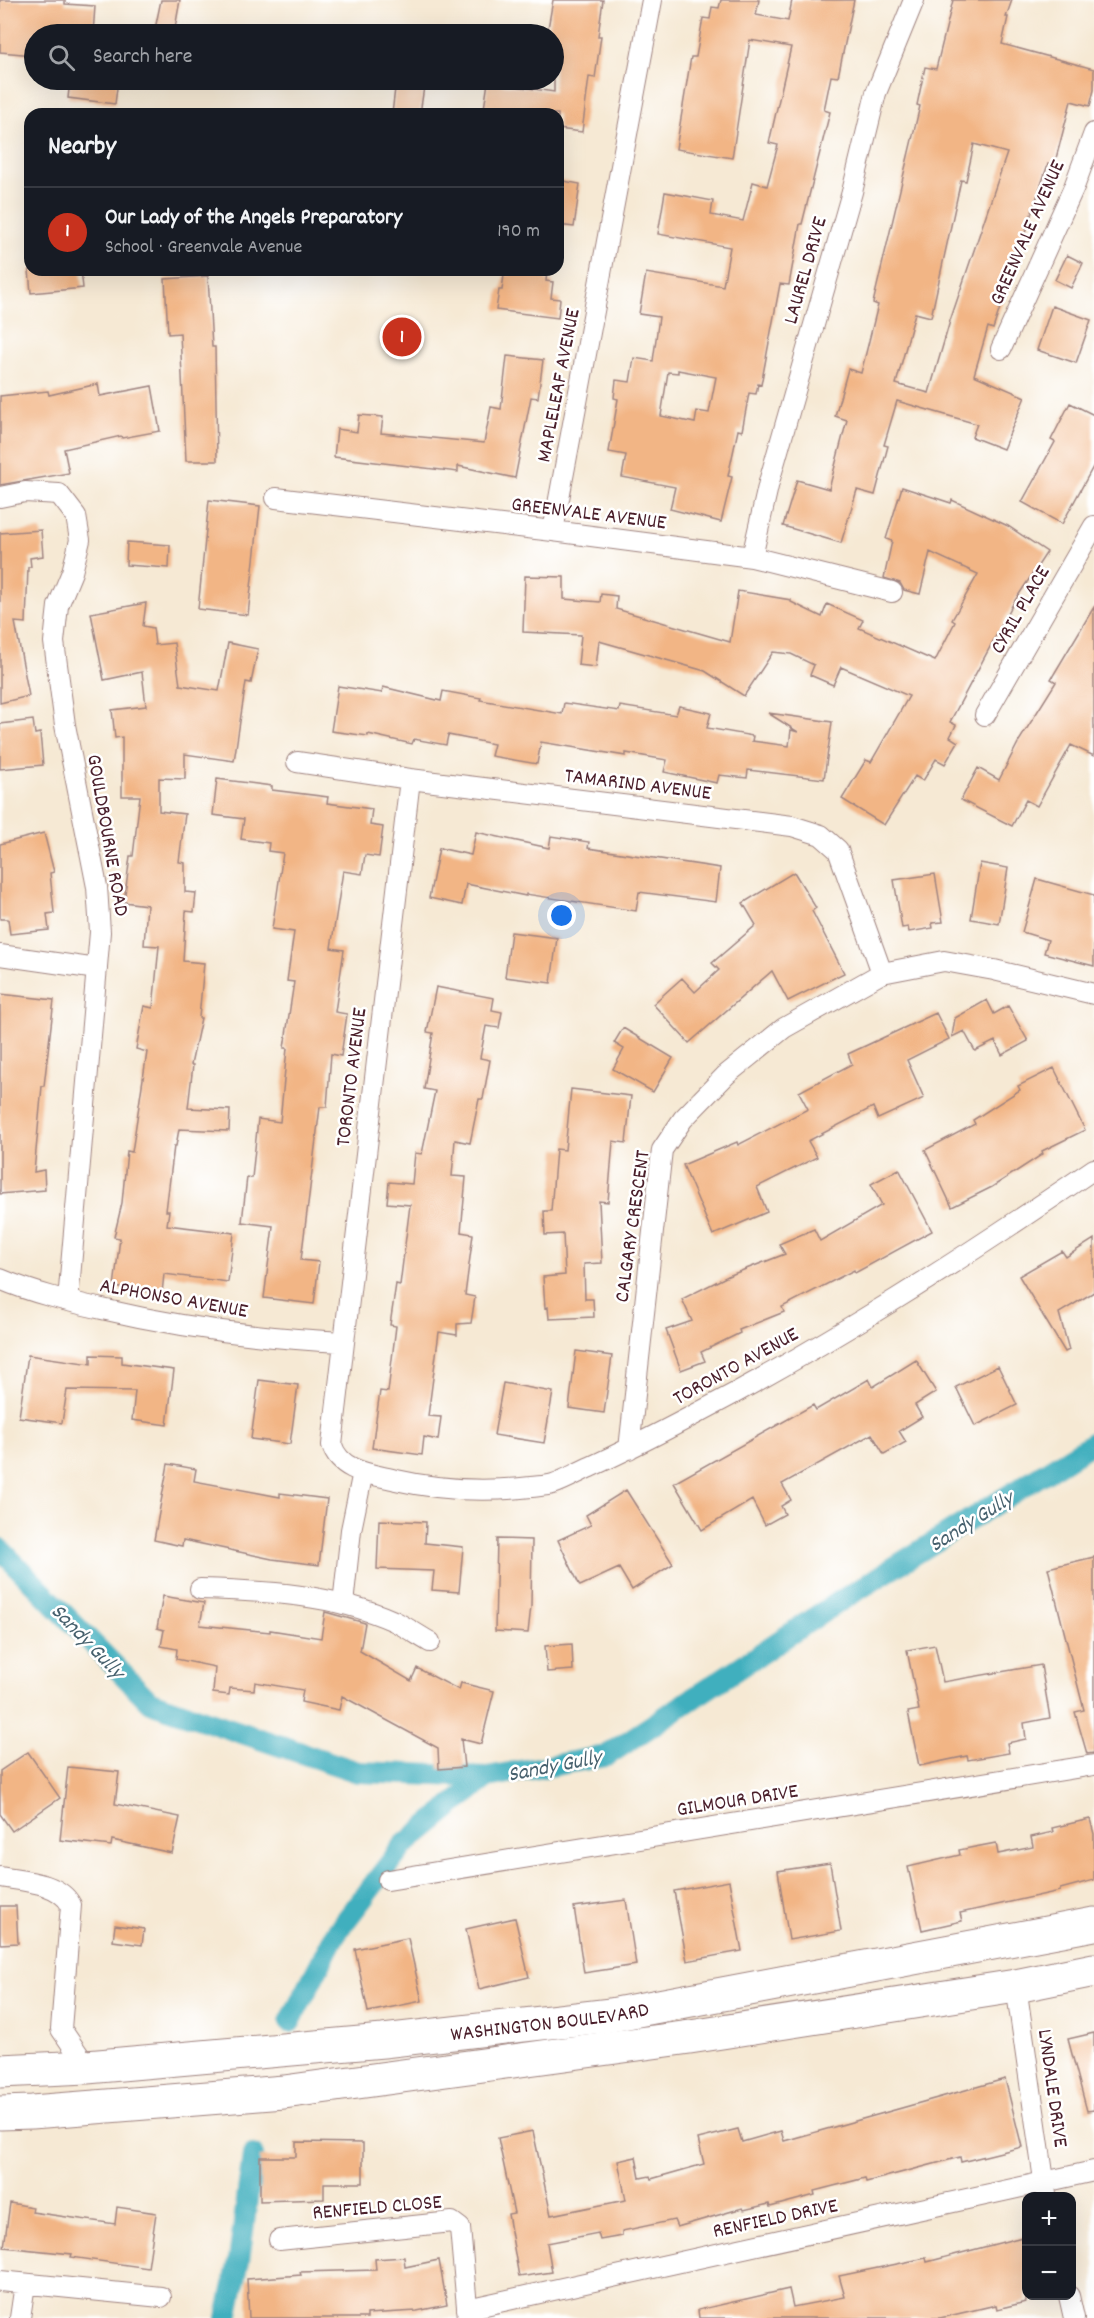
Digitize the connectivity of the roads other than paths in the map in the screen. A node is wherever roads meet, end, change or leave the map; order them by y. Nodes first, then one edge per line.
1 (652, 0) edge
2 (914, 0) edge
3 (1094, 134) edge
4 (1001, 349) dead end
5 (0, 497) edge
6 (276, 498) dead end
7 (1094, 526) edge
8 (554, 531) junction
9 (752, 557) junction
10 (892, 592) dead end
11 (985, 715) dead end
12 (297, 762) dead end
13 (410, 779) junction
14 (0, 955) edge
15 (97, 969) junction
16 (882, 973) junction
17 (1094, 994) edge
18 (1094, 1169) edge
19 (0, 1279) edge
20 (68, 1301) junction
21 (343, 1342) junction
22 (629, 1449) junction
23 (363, 1472) junction
24 (200, 1588) dead end
25 (343, 1604) junction
26 (430, 1642) dead end
27 (1094, 1766) edge
28 (0, 1877) edge
29 (388, 1880) dead end
30 (1094, 1924) edge
31 (1094, 1970) edge
32 (1016, 1986) junction
33 (87, 2067) junction
34 (0, 2071) edge
35 (0, 2113) edge
36 (1094, 2171) edge
37 (1045, 2190) edge
38 (279, 2240) dead end
39 (0, 2281) edge
40 (25, 2284) junction
41 (161, 2297) dead end
42 (1070, 2300) edge
43 (467, 2313) edge
44 (20, 2318) edge
45 (1074, 2318) edge

1 - 8 street, MAPLELEAF AVENUE
2 - 9 street, LAUREL DRIVE
3 - 4 street, GREENVALE AVENUE
5 - 15 street, GOULDBOURNE ROAD
6 - 8 street, GREENVALE AVENUE
7 - 11 street, CYRIL PLACE
8 - 9 street, GREENVALE AVENUE
9 - 10 street, GREENVALE AVENUE
12 - 13 street, TAMARIND AVENUE
13 - 16 street, TAMARIND AVENUE
13 - 21 street, TORONTO AVENUE
14 - 15 street
15 - 20 street, GOULDBOURNE ROAD
16 - 17 street, CALGARY CRESCENT
16 - 22 street, CALGARY CRESCENT
18 - 22 street, TORONTO AVENUE
19 - 20 street, ALPHONSO AVENUE
20 - 21 street, ALPHONSO AVENUE
21 - 23 street, TORONTO AVENUE
22 - 23 street, TORONTO AVENUE
23 - 25 street
24 - 25 street
25 - 26 street
27 - 29 street, GILMOUR DRIVE
28 - 33 street
30 - 33 highway, WASHINGTON BOULEVARD
31 - 32 highway, WASHINGTON BOULEVARD
32 - 35 highway, WASHINGTON BOULEVARD
32 - 37 street, LYNDALE DRIVE
33 - 34 highway, WASHINGTON BOULEVARD
36 - 37 street, RENFIELD DRIVE
37 - 43 street, RENFIELD DRIVE
38 - 43 street, RENFIELD CLOSE
39 - 40 street
40 - 41 street
40 - 44 street
42 - 45 street

